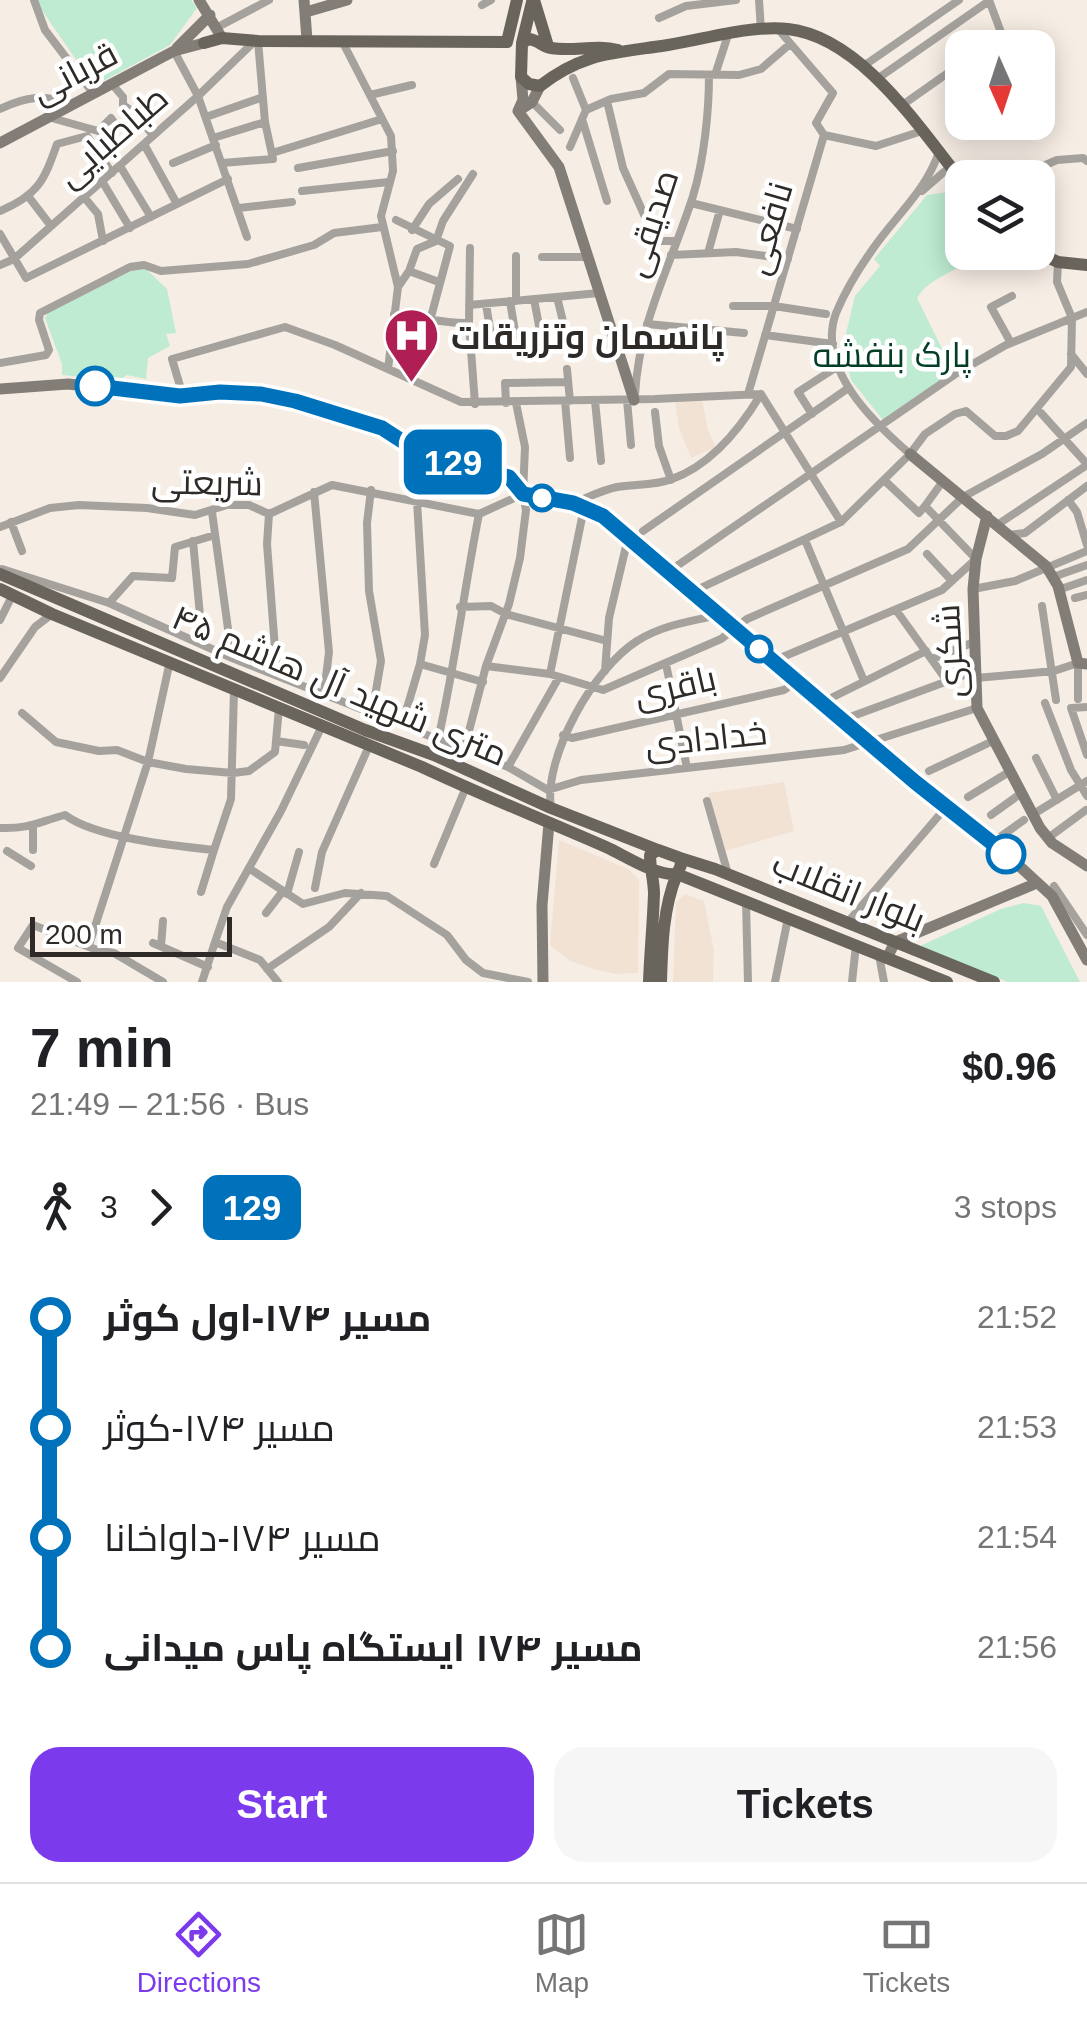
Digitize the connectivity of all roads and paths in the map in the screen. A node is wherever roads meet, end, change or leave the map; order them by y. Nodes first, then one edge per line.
1 (34, 0) edge
2 (199, 0) edge
3 (269, 0) edge
4 (347, 0) edge
5 (517, 0) edge
6 (533, 0) edge
7 (736, 0) edge
8 (758, 0) edge
9 (960, 0) edge
10 (989, 0) edge
11 (305, 6) edge
12 (210, 15) junction
13 (659, 18) dead end
14 (762, 30) junction
15 (778, 30) junction
16 (1000, 30) edge
17 (219, 33) junction
18 (728, 35) junction
19 (308, 40) junction
20 (257, 41) junction
21 (342, 41) junction
22 (204, 43) joint
23 (522, 43) junction
24 (790, 44) junction
25 (549, 48) junction
26 (618, 50) junction
27 (174, 51) junction
28 (862, 66) junction
29 (712, 75) junction
30 (945, 75) edge
31 (522, 77) junction
32 (573, 78) dead end
33 (877, 79) junction
34 (112, 84) junction
35 (412, 85) dead end
36 (540, 86) junction
37 (93, 94) junction
38 (370, 94) junction
39 (198, 96) junction
40 (264, 97) junction
41 (607, 101) junction
42 (532, 102) junction
43 (70, 105) junction
44 (901, 106) junction
45 (0, 109) edge
46 (518, 111) junction
47 (584, 114) junction
48 (48, 117) junction
49 (206, 117) junction
50 (382, 119) junction
51 (265, 122) junction
52 (116, 124) dead end
53 (560, 130) dead end
54 (922, 132) junction
55 (824, 135) junction
56 (153, 136) junction
57 (214, 142) junction
58 (0, 143) edge
59 (144, 144) junction
60 (570, 147) dead end
61 (393, 152) junction
62 (939, 152) junction
63 (272, 153) junction
64 (945, 160) edge
65 (1055, 161) edge
66 (1087, 161) edge
67 (173, 163) dead end
68 (222, 163) junction
69 (120, 166) junction
70 (298, 168) dead end
71 (112, 173) junction
72 (473, 174) dead end
73 (945, 176) edge
74 (458, 178) dead end
75 (228, 180) junction
76 (102, 181) junction
77 (389, 182) junction
78 (302, 191) dead end
79 (28, 196) junction
80 (84, 197) junction
81 (916, 197) junction
82 (608, 200) dead end
83 (292, 202) dead end
84 (690, 203) junction
85 (178, 204) junction
86 (239, 208) junction
87 (720, 210) junction
88 (0, 211) edge
89 (151, 217) junction
90 (396, 220) dead end
91 (51, 226) junction
92 (382, 226) junction
93 (130, 228) junction
94 (797, 229) junction
95 (412, 230) junction
96 (0, 234) edge
97 (247, 236) dead end
98 (103, 240) junction
99 (436, 240) junction
100 (676, 240) junction
101 (470, 248) dead end
102 (708, 254) junction
103 (671, 255) junction
104 (516, 256) dead end
105 (542, 257) dead end
106 (588, 257) junction
107 (14, 258) junction
108 (788, 259) junction
109 (1055, 261) edge
110 (1058, 262) junction
111 (0, 265) edge
112 (1087, 265) edge
113 (409, 271) junction
114 (439, 282) junction
115 (398, 287) junction
116 (600, 293) junction
117 (1012, 296) dead end
118 (557, 297) junction
119 (534, 299) junction
120 (513, 301) junction
121 (486, 304) junction
122 (470, 305) junction
123 (733, 306) dead end
124 (774, 306) junction
125 (1087, 312) edge
126 (394, 314) junction
127 (826, 314) dead end
128 (431, 317) junction
129 (1072, 318) junction
130 (469, 323) junction
131 (647, 324) junction
132 (744, 333) dead end
133 (766, 335) junction
134 (568, 338) dead end
135 (542, 342) dead end
136 (688, 343) dead end
137 (1011, 343) junction
138 (517, 344) dead end
139 (640, 344) junction
140 (833, 344) junction
141 (166, 348) dead end
142 (493, 348) dead end
143 (1072, 354) junction
144 (172, 359) junction
145 (0, 363) edge
146 (840, 365) junction
147 (388, 368) junction
148 (568, 369) dead end
149 (1087, 374) edge
150 (568, 382) junction
151 (0, 390) edge
152 (848, 390) junction
153 (748, 394) junction
154 (760, 394) junction
155 (183, 396) junction
156 (596, 400) junction
157 (631, 400) junction
158 (568, 401) junction
159 (511, 403) junction
160 (475, 404) junction
161 (655, 412) dead end
162 (1041, 413) dead end
163 (812, 414) junction
164 (1087, 423) edge
165 (879, 428) junction
166 (784, 433) junction
167 (1066, 438) junction
168 (630, 445) dead end
169 (910, 454) junction
170 (570, 458) dead end
171 (601, 461) dead end
172 (1087, 464) edge
173 (811, 476) junction
174 (670, 480) junction
175 (884, 480) junction
176 (943, 481) junction
177 (1087, 486) edge
178 (370, 490) junction
179 (314, 492) junction
180 (523, 494) junction
181 (963, 497) junction
182 (1068, 500) junction
183 (418, 501) junction
184 (579, 506) junction
185 (925, 506) junction
186 (212, 512) junction
187 (269, 514) junction
188 (479, 514) junction
189 (939, 521) junction
190 (992, 521) junction
191 (11, 522) junction
192 (841, 522) junction
193 (0, 528) edge
194 (643, 531) dead end
195 (215, 535) junction
196 (1008, 535) junction
197 (628, 538) junction
198 (805, 540) junction
199 (194, 542) junction
200 (1087, 548) edge
201 (22, 551) dead end
202 (927, 554) dead end
203 (976, 559) junction
204 (1087, 565) edge
205 (0, 571) edge
206 (668, 572) junction
207 (1052, 578) junction
208 (1087, 580) edge
209 (952, 581) junction
210 (824, 586) junction
211 (973, 589) junction
212 (6, 592) edge
213 (692, 592) junction
214 (1087, 595) edge
215 (1075, 598) dead end
216 (109, 603) junction
217 (1042, 606) dead end
218 (460, 607) junction
219 (896, 610) junction
220 (52, 614) junction
221 (506, 614) junction
222 (719, 615) junction
223 (0, 620) edge
224 (202, 626) dead end
225 (735, 628) junction
226 (560, 629) junction
227 (843, 632) junction
228 (607, 641) junction
229 (974, 642) junction
230 (929, 655) junction
231 (232, 658) junction
232 (170, 660) junction
233 (773, 660) junction
234 (1083, 663) edge
235 (420, 664) junction
236 (666, 664) junction
237 (486, 666) junction
238 (1054, 671) junction
239 (454, 674) junction
240 (278, 675) junction
241 (555, 675) junction
242 (604, 675) junction
243 (975, 675) junction
244 (0, 678) edge
245 (796, 681) junction
246 (864, 681) junction
247 (948, 681) junction
248 (483, 682) junction
249 (594, 688) junction
250 (234, 690) junction
251 (324, 694) junction
252 (833, 698) dead end
253 (1078, 698) dead end
254 (1056, 700) dead end
255 (1045, 703) dead end
256 (1087, 707) edge
257 (279, 708) junction
258 (977, 708) junction
259 (22, 713) dead end
260 (372, 714) junction
261 (676, 714) junction
262 (842, 720) junction
263 (402, 725) junction
264 (322, 726) junction
265 (563, 736) junction
266 (438, 740) junction
267 (992, 740) junction
268 (276, 741) junction
269 (870, 743) junction
270 (304, 746) dead end
271 (370, 746) junction
272 (464, 750) junction
273 (1087, 755) edge
274 (1036, 758) dead end
275 (148, 762) junction
276 (508, 768) junction
277 (687, 768) junction
278 (929, 771) dead end
279 (233, 772) junction
280 (1009, 772) junction
281 (1084, 783) edge
282 (466, 787) junction
283 (548, 790) junction
284 (1020, 794) junction
285 (1087, 796) edge
286 (968, 797) dead end
287 (1057, 800) junction
288 (707, 801) dead end
289 (947, 806) junction
290 (1086, 810) edge
291 (550, 815) junction
292 (991, 815) dead end
293 (1028, 818) junction
294 (0, 828) edge
295 (33, 828) junction
296 (125, 836) junction
297 (1048, 838) junction
298 (993, 842) junction
299 (33, 850) dead end
300 (214, 850) junction
301 (658, 850) junction
302 (7, 851) dead end
303 (299, 852) dead end
304 (1081, 855) edge
305 (680, 858) junction
306 (434, 864) dead end
307 (30, 866) dead end
308 (1087, 866) edge
309 (652, 867) junction
310 (250, 869) junction
311 (722, 871) junction
312 (677, 874) junction
313 (1037, 883) junction
314 (708, 886) junction
315 (1054, 886) dead end
316 (315, 888) dead end
317 (202, 892) dead end
318 (285, 892) junction
319 (361, 893) junction
320 (746, 901) junction
321 (266, 913) dead end
322 (788, 918) junction
323 (163, 922) dead end
324 (847, 922) junction
325 (1087, 935) edge
326 (216, 942) junction
327 (895, 942) junction
328 (89, 945) junction
329 (856, 945) junction
330 (656, 954) junction
331 (883, 956) junction
332 (1087, 960) edge
333 (208, 967) junction
334 (267, 968) junction
335 (76, 982) edge
336 (163, 982) edge
337 (202, 982) edge
338 (278, 982) edge
339 (528, 982) edge
340 (543, 982) edge
341 (648, 982) edge
342 (661, 982) edge
343 (748, 982) edge
344 (776, 982) edge
345 (852, 982) edge
346 (884, 982) edge
347 (947, 982) edge
348 (994, 982) edge

1 - 37 street
2 - 12 main road
3 - 17 street
4 - 11 main road
5 - 21 main road
6 - 23 main road
6 - 25 main road
7 - 13 street
8 - 14 street
9 - 28 street
10 - 16 street
10 - 33 street
11 - 19 main road
12 - 17 main road
12 - 27 main road
14 - 15 main road
14 - 18 main road
15 - 24 street
15 - 28 main road
17 - 20 main road
17 - 22 main road
18 - 26 main road
18 - 29 street, صدیقی
19 - 20 main road
19 - 21 main road
20 - 39 street, طباطبایی
20 - 40 street
21 - 38 street
22 - 27 main road
23 - 25 main road
23 - 31 main road
24 - 29 street
24 - 55 street, نافعی
25 - 26 main road
26 - 36 main road
27 - 34 main road, قربانی
27 - 39 street
28 - 33 main road
29 - 41 street
29 - 84 street, صدیقی
30 - 44 street
31 - 36 main road
31 - 46 main road
32 - 47 street
33 - 44 main road
34 - 37 main road, قربانی
34 - 56 street
35 - 38 street
36 - 42 main road
37 - 43 main road, قربانی
38 - 50 street
39 - 49 street
39 - 56 street, طباطبایی
40 - 49 street
40 - 51 street
41 - 47 street
41 - 100 street
42 - 46 main road
42 - 53 street
43 - 45 street
43 - 48 main road, قربانی
44 - 54 main road
46 - 106 main road
47 - 60 street
47 - 82 street
48 - 52 street
48 - 58 main road, قربانی
49 - 57 street
50 - 61 street
50 - 63 street
51 - 57 street
51 - 63 street
54 - 55 street
54 - 62 main road
55 - 94 street, نافعی
56 - 59 street, طباطبایی
57 - 67 street
57 - 68 street
59 - 69 street, طباطبایی
59 - 85 street
61 - 70 street
61 - 77 street
62 - 64 main road
62 - 81 street
63 - 68 street
65 - 66 street
68 - 75 street
69 - 71 street, طباطبایی
69 - 89 street
71 - 76 street, طباطبایی
71 - 79 street
72 - 99 street
73 - 81 street
74 - 95 street
75 - 85 street
75 - 86 street
76 - 80 street, طباطبایی
76 - 93 street
77 - 78 street
77 - 92 street
79 - 88 street
79 - 91 street
80 - 91 street, طباطبایی
80 - 98 street
81 - 140 street
83 - 86 street
84 - 87 street
84 - 100 street, صدیقی
85 - 89 street
86 - 97 street
87 - 94 street
87 - 102 street
89 - 93 street
90 - 95 street
91 - 107 street, طباطبایی
92 - 115 street
92 - 145 street
93 - 98 street
94 - 108 street, نافعی
95 - 99 street
96 - 107 street
98 - 107 street
99 - 113 street
99 - 114 street
100 - 103 street, صدیقی
101 - 122 street
102 - 103 street
102 - 108 street
103 - 131 street, صدیقی
104 - 120 street
105 - 106 street
106 - 116 main road
107 - 111 street, طباطبایی
108 - 124 street, نافعی
109 - 110 main road
110 - 112 main road
110 - 129 street
113 - 114 street
113 - 115 street
114 - 128 street
115 - 126 street
116 - 118 street
116 - 157 main road
117 - 137 street
118 - 119 street
118 - 134 street
119 - 120 street
119 - 135 street
120 - 121 street
120 - 138 street
121 - 122 street
121 - 142 street
122 - 130 street
123 - 124 street
124 - 127 street
124 - 133 street, نافعی
125 - 129 street
126 - 128 street
126 - 147 street
128 - 130 street
129 - 137 street
129 - 143 street
130 - 160 street
131 - 132 street
131 - 139 street, صدیقی
133 - 140 street
133 - 153 street, نافعی
136 - 139 street
137 - 165 street
139 - 157 street, صدیقی
140 - 146 street
141 - 144 street
143 - 149 street
143 - 169 street
144 - 147 street
144 - 155 street
146 - 152 street
146 - 163 street
147 - 160 street
148 - 150 street
150 - 158 street
150 - 159 street
151 - 155 main road
152 - 163 street
152 - 165 street
153 - 154 street
153 - 157 street
154 - 166 street
154 - 174 street
155 - 180 main road
156 - 157 street
156 - 158 street
156 - 171 street
157 - 168 street, صدیقی
158 - 159 street
158 - 170 street
159 - 160 street
159 - 180 street
161 - 174 street
162 - 167 street
163 - 166 street
164 - 167 street
165 - 169 street
165 - 173 street
166 - 173 street
166 - 194 street
167 - 172 street
167 - 181 street
169 - 175 street
169 - 176 main road
172 - 190 street
173 - 192 street
173 - 206 street
174 - 184 street
175 - 185 street
175 - 192 street
176 - 181 main road
176 - 185 street
177 - 182 street
178 - 179 street, شریعتی
178 - 183 street, شریعتی
178 - 260 street
179 - 187 street, شریعتی
179 - 251 street
180 - 184 main road
180 - 188 street
180 - 221 street
181 - 189 street
181 - 190 main road
182 - 196 street
182 - 200 street
183 - 188 street, شریعتی
183 - 235 street
184 - 197 main road
184 - 226 street
185 - 189 street
186 - 187 street, شریعتی
186 - 191 street, شریعتی
186 - 195 street
187 - 240 street
188 - 218 street
189 - 203 street
189 - 210 street
190 - 196 main road
190 - 203 main road, شکری
191 - 193 street, شریعتی
191 - 201 street
192 - 198 street
195 - 199 street
195 - 231 street
196 - 207 main road
197 - 206 main road
197 - 228 street
198 - 210 street
198 - 213 street
199 - 216 street
199 - 224 street
200 - 207 street
202 - 209 street
203 - 209 street
203 - 211 main road, شکری
204 - 207 street
205 - 216 street
205 - 291 main road, ۴۵ متری شهید آل هاشم
206 - 213 main road
207 - 208 street
207 - 211 street
207 - 234 main road
209 - 219 street
210 - 225 street
210 - 227 street
211 - 229 main road, شکری
212 - 220 main road, ۴۵ متری شهید آل هاشم
212 - 223 street
213 - 222 main road
214 - 215 street
216 - 231 street
217 - 238 street
218 - 221 street
218 - 239 street
219 - 227 street
219 - 230 street
220 - 232 main road, ۴۵ متری شهید آل هاشم
220 - 244 street
221 - 226 street
221 - 237 street
222 - 225 main road
222 - 242 street
225 - 233 main road
225 - 236 street
226 - 228 street
226 - 241 street
227 - 233 street
227 - 246 street
228 - 242 street
229 - 230 street
229 - 243 main road, شکری
230 - 246 street
230 - 247 street
231 - 240 street
232 - 250 main road, ۴۵ متری شهید آل هاشم
232 - 275 street
233 - 245 main road
234 - 238 street
234 - 253 street
235 - 239 street
235 - 263 street
236 - 249 street
236 - 261 street
237 - 241 street
237 - 248 street
238 - 243 street
238 - 254 street
239 - 248 street
239 - 266 street
240 - 251 street
241 - 249 street
241 - 276 street
242 - 249 street
243 - 247 street
243 - 258 main road, شکری
245 - 261 street, باقری
245 - 262 main road
246 - 252 street
247 - 262 street
248 - 272 street
249 - 265 street
250 - 257 main road, ۴۵ متری شهید آل هاشم
250 - 279 street
251 - 260 street
255 - 281 street
256 - 273 street
257 - 264 main road, ۴۵ متری شهید آل هاشم
257 - 268 street
258 - 267 main road, شکری
258 - 269 street, خدادادی
259 - 275 street
260 - 263 street
261 - 265 street, باقری
261 - 277 street
262 - 269 main road
263 - 266 street
264 - 271 main road, ۴۵ متری شهید آل هاشم
264 - 310 street
265 - 283 street
266 - 272 street
267 - 278 street
267 - 280 main road, شکری
268 - 270 street
268 - 279 street
269 - 277 street, خدادادی
269 - 289 main road
271 - 282 main road, ۴۵ متری شهید آل هاشم
271 - 316 street
272 - 276 street
274 - 287 street
275 - 279 street
275 - 296 street
276 - 283 street
277 - 283 street, خدادادی
279 - 300 street
280 - 284 main road, شکری
280 - 286 street
281 - 285 street
281 - 287 street
282 - 291 main road, ۴۵ متری شهید آل هاشم
282 - 306 street
283 - 291 street
284 - 292 street
284 - 293 main road, شکری
287 - 293 street
288 - 311 street
289 - 298 main road
289 - 324 street
290 - 297 street
291 - 301 main road, ۴۵ متری شهید آل هاشم
291 - 309 main road, ۴۵ متری شهید آل هاشم
291 - 340 main road
293 - 297 main road, شکری
293 - 298 street
294 - 295 street
295 - 296 street
295 - 299 street
296 - 300 street
296 - 328 street
297 - 304 main road, شکری
298 - 313 main road
300 - 317 street
301 - 305 main road, ۴۵ متری شهید آل هاشم
301 - 309 main road
302 - 307 street
303 - 318 street
304 - 308 main road, شکری
305 - 311 main road, بلوار انقلاب
305 - 312 main road
309 - 312 main road, ۴۵ متری شهید آل هاشم
309 - 330 main road
310 - 318 street
310 - 326 street
311 - 314 main road
311 - 324 main road, بلوار انقلاب
312 - 314 main road, بلوار انقلاب
312 - 330 main road
313 - 327 main road
313 - 332 main road
314 - 320 main road, بلوار انقلاب
315 - 325 street
318 - 319 street
318 - 321 street
319 - 334 street
319 - 339 street
320 - 322 main road, بلوار انقلاب
320 - 343 street
322 - 329 main road, بلوار انقلاب
322 - 344 street
323 - 333 street
324 - 327 main road, بلوار انقلاب
326 - 333 street
326 - 334 street
327 - 331 main road
327 - 348 main road, بلوار انقلاب
328 - 335 street
328 - 336 street
329 - 331 main road, بلوار انقلاب
329 - 345 street
330 - 341 main road
330 - 342 main road
331 - 346 street
331 - 347 main road, بلوار انقلاب
333 - 337 street
334 - 338 street

